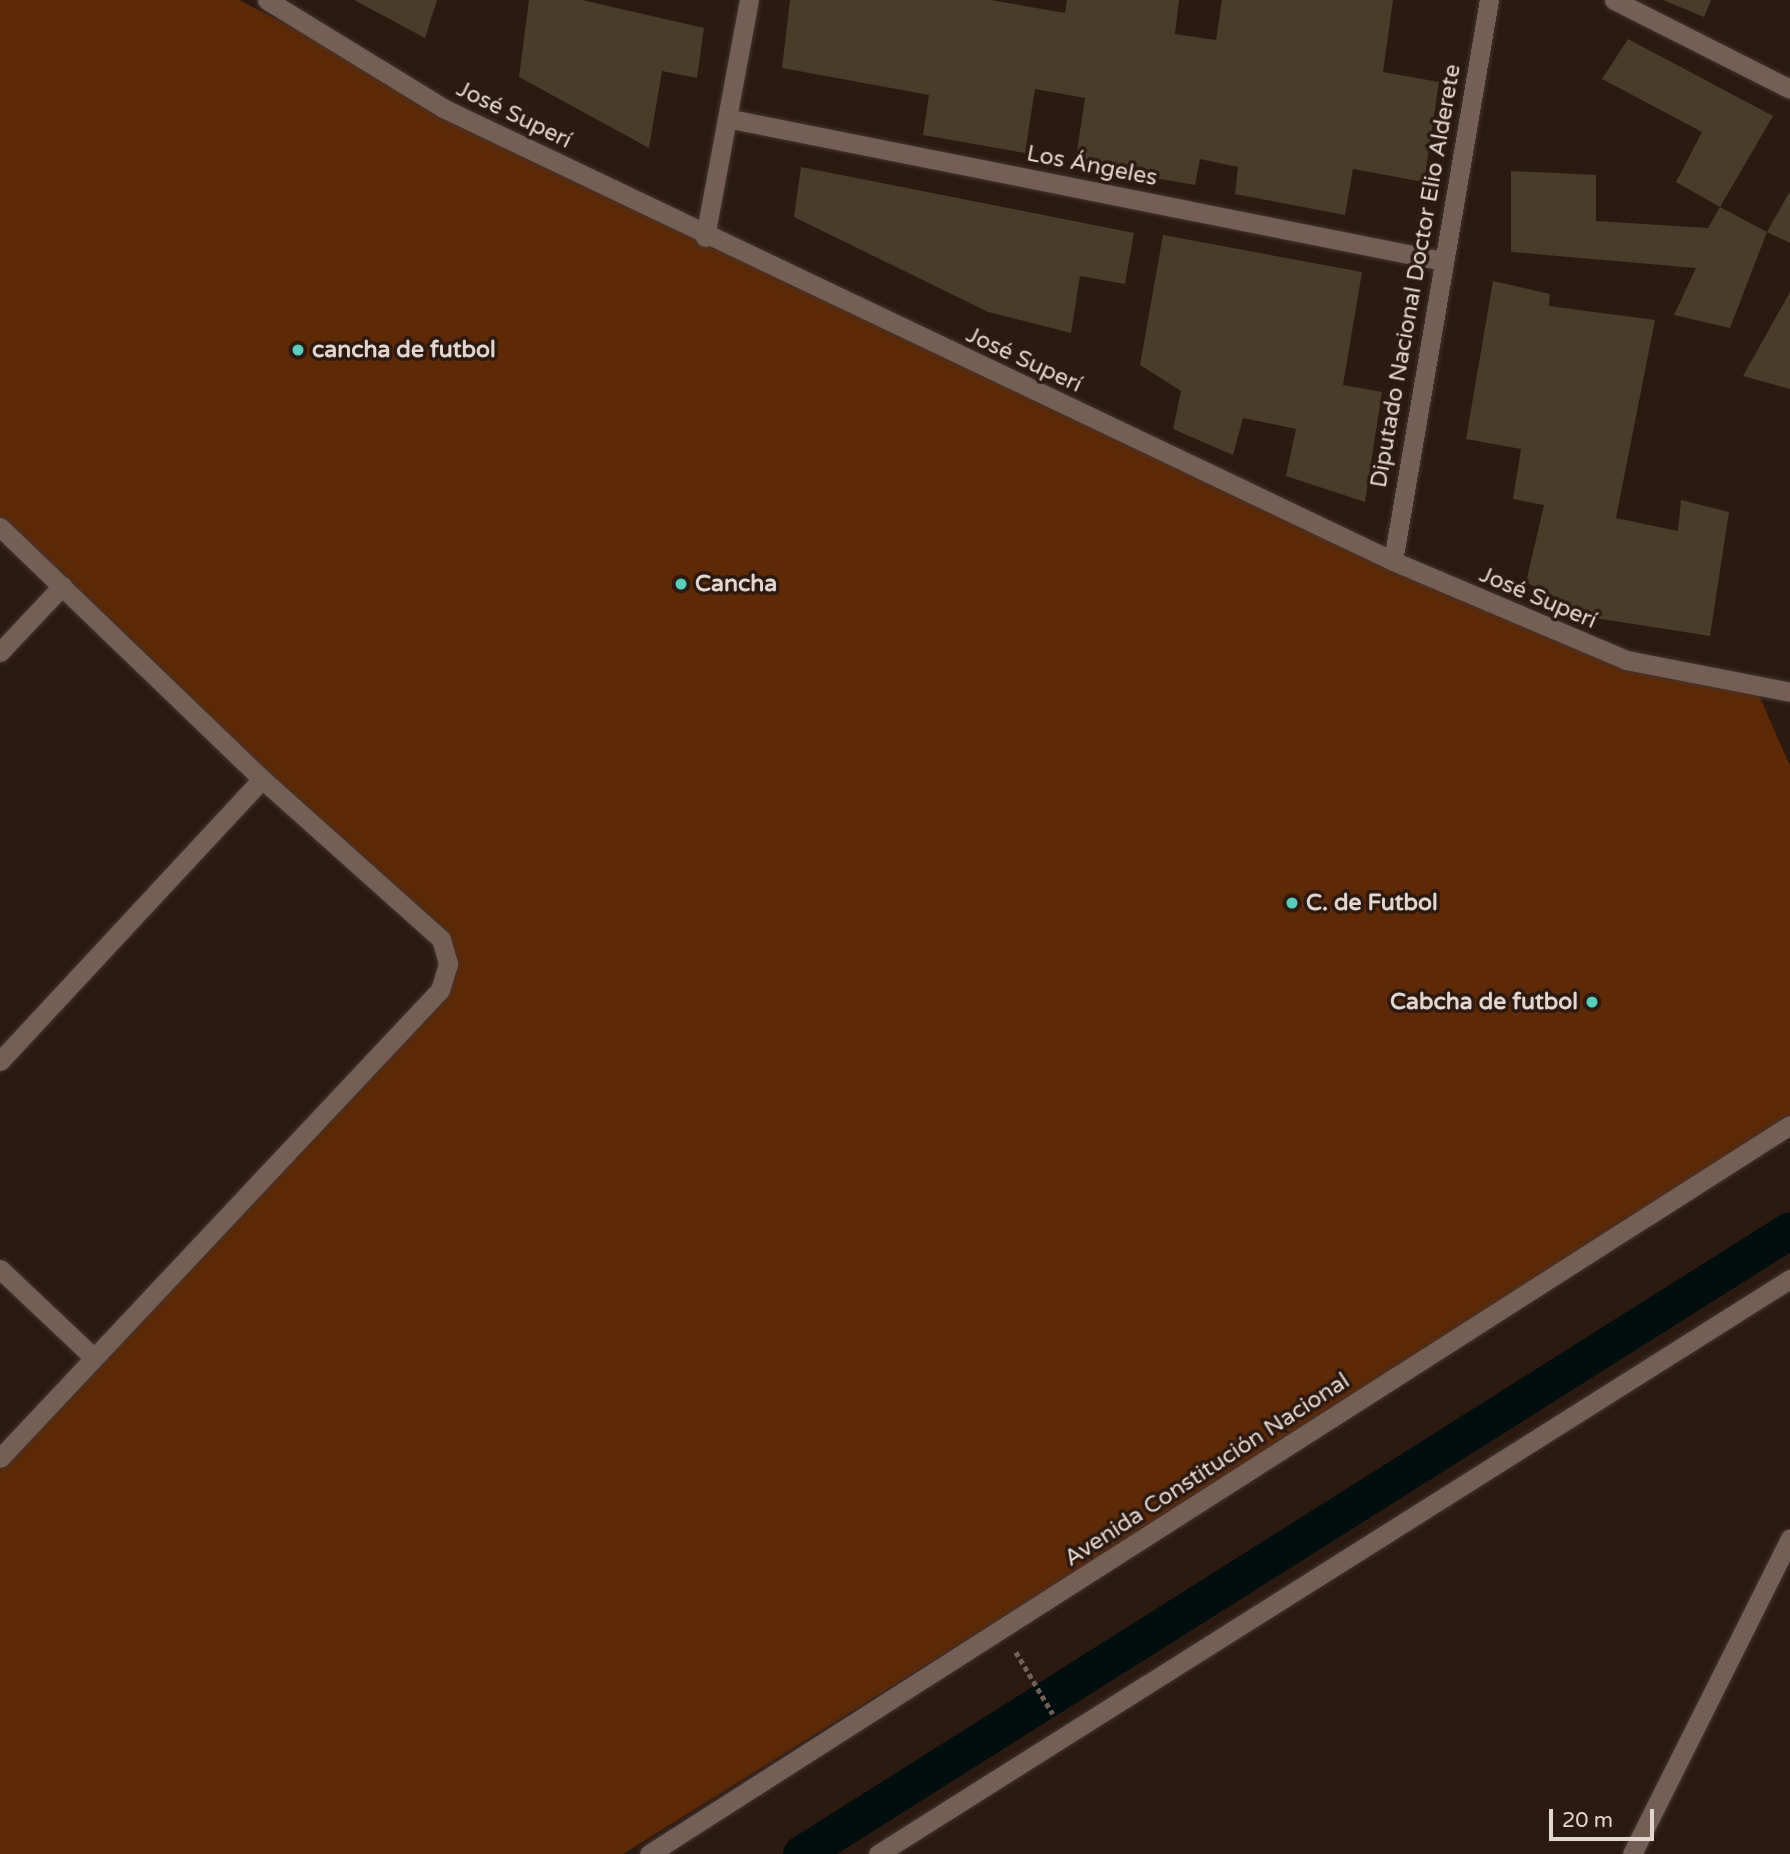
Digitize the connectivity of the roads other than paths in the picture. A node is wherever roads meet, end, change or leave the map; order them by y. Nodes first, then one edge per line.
1 (268, 0) edge
2 (749, 0) edge
3 (1489, 0) edge
4 (1614, 0) edge
5 (1790, 89) edge
6 (731, 119) junction
7 (705, 237) junction
8 (1443, 261) junction
9 (0, 527) edge
10 (1393, 561) junction
11 (62, 586) junction
12 (0, 652) edge
13 (1790, 692) edge
14 (262, 779) junction
15 (0, 1061) edge
16 (1790, 1125) edge
17 (0, 1269) edge
18 (1787, 1284) edge
19 (94, 1358) junction
20 (0, 1458) edge
21 (1790, 1538) edge
22 (649, 1854) edge
23 (878, 1854) edge
24 (1632, 1854) edge

1 - 7 street, José Superí
2 - 6 street
3 - 8 street, Diputado Nacional Doctor Elio Alderete
4 - 5 street
6 - 7 street
6 - 8 street, Los Ángeles
7 - 10 street, José Superí
8 - 10 street, Diputado Nacional Doctor Elio Alderete
9 - 11 street
10 - 13 street, José Superí
11 - 12 street
11 - 14 street
14 - 15 street
14 - 19 street
16 - 22 street, Avenida Constitución Nacional
17 - 19 street
18 - 23 street
19 - 20 street
21 - 24 street

